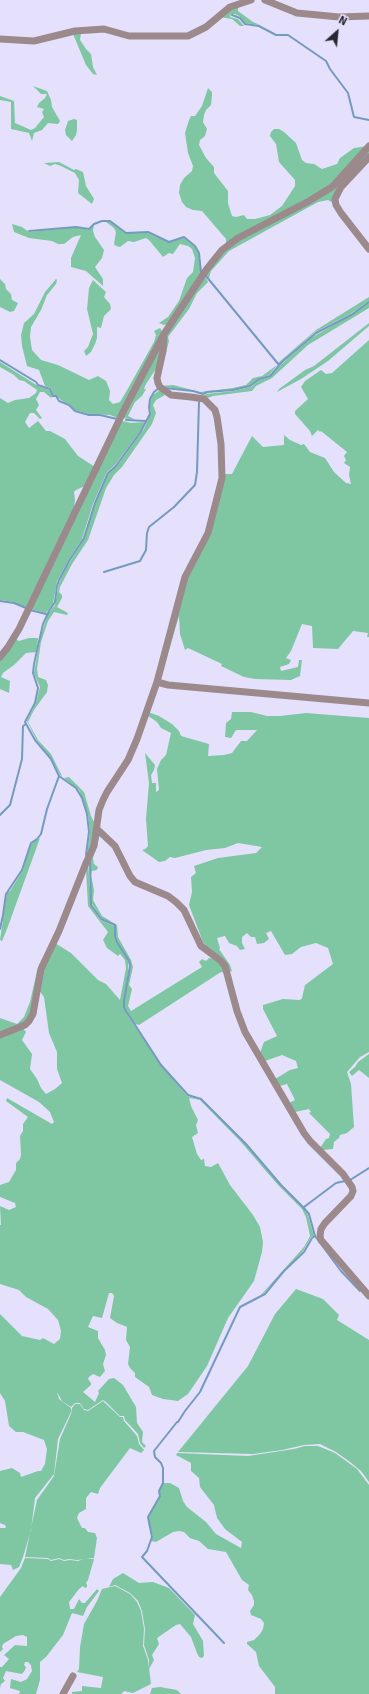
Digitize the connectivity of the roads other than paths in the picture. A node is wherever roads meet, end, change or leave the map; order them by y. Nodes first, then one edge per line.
1 (251, 0) edge
2 (265, 0) edge
3 (369, 16) edge
4 (0, 39) edge
5 (369, 146) edge
6 (369, 157) edge
7 (369, 249) edge
8 (164, 334) junction
9 (0, 657) edge
10 (157, 682) junction
11 (369, 703) edge
12 (97, 829) junction
13 (0, 1035) edge
14 (369, 1296) edge
15 (73, 1676) dead end
16 (63, 1694) edge

1 - 4 street
2 - 3 street
5 - 8 street
6 - 7 street
8 - 9 street
8 - 10 street
10 - 11 street
10 - 12 street
12 - 13 street
12 - 14 street
15 - 16 street

